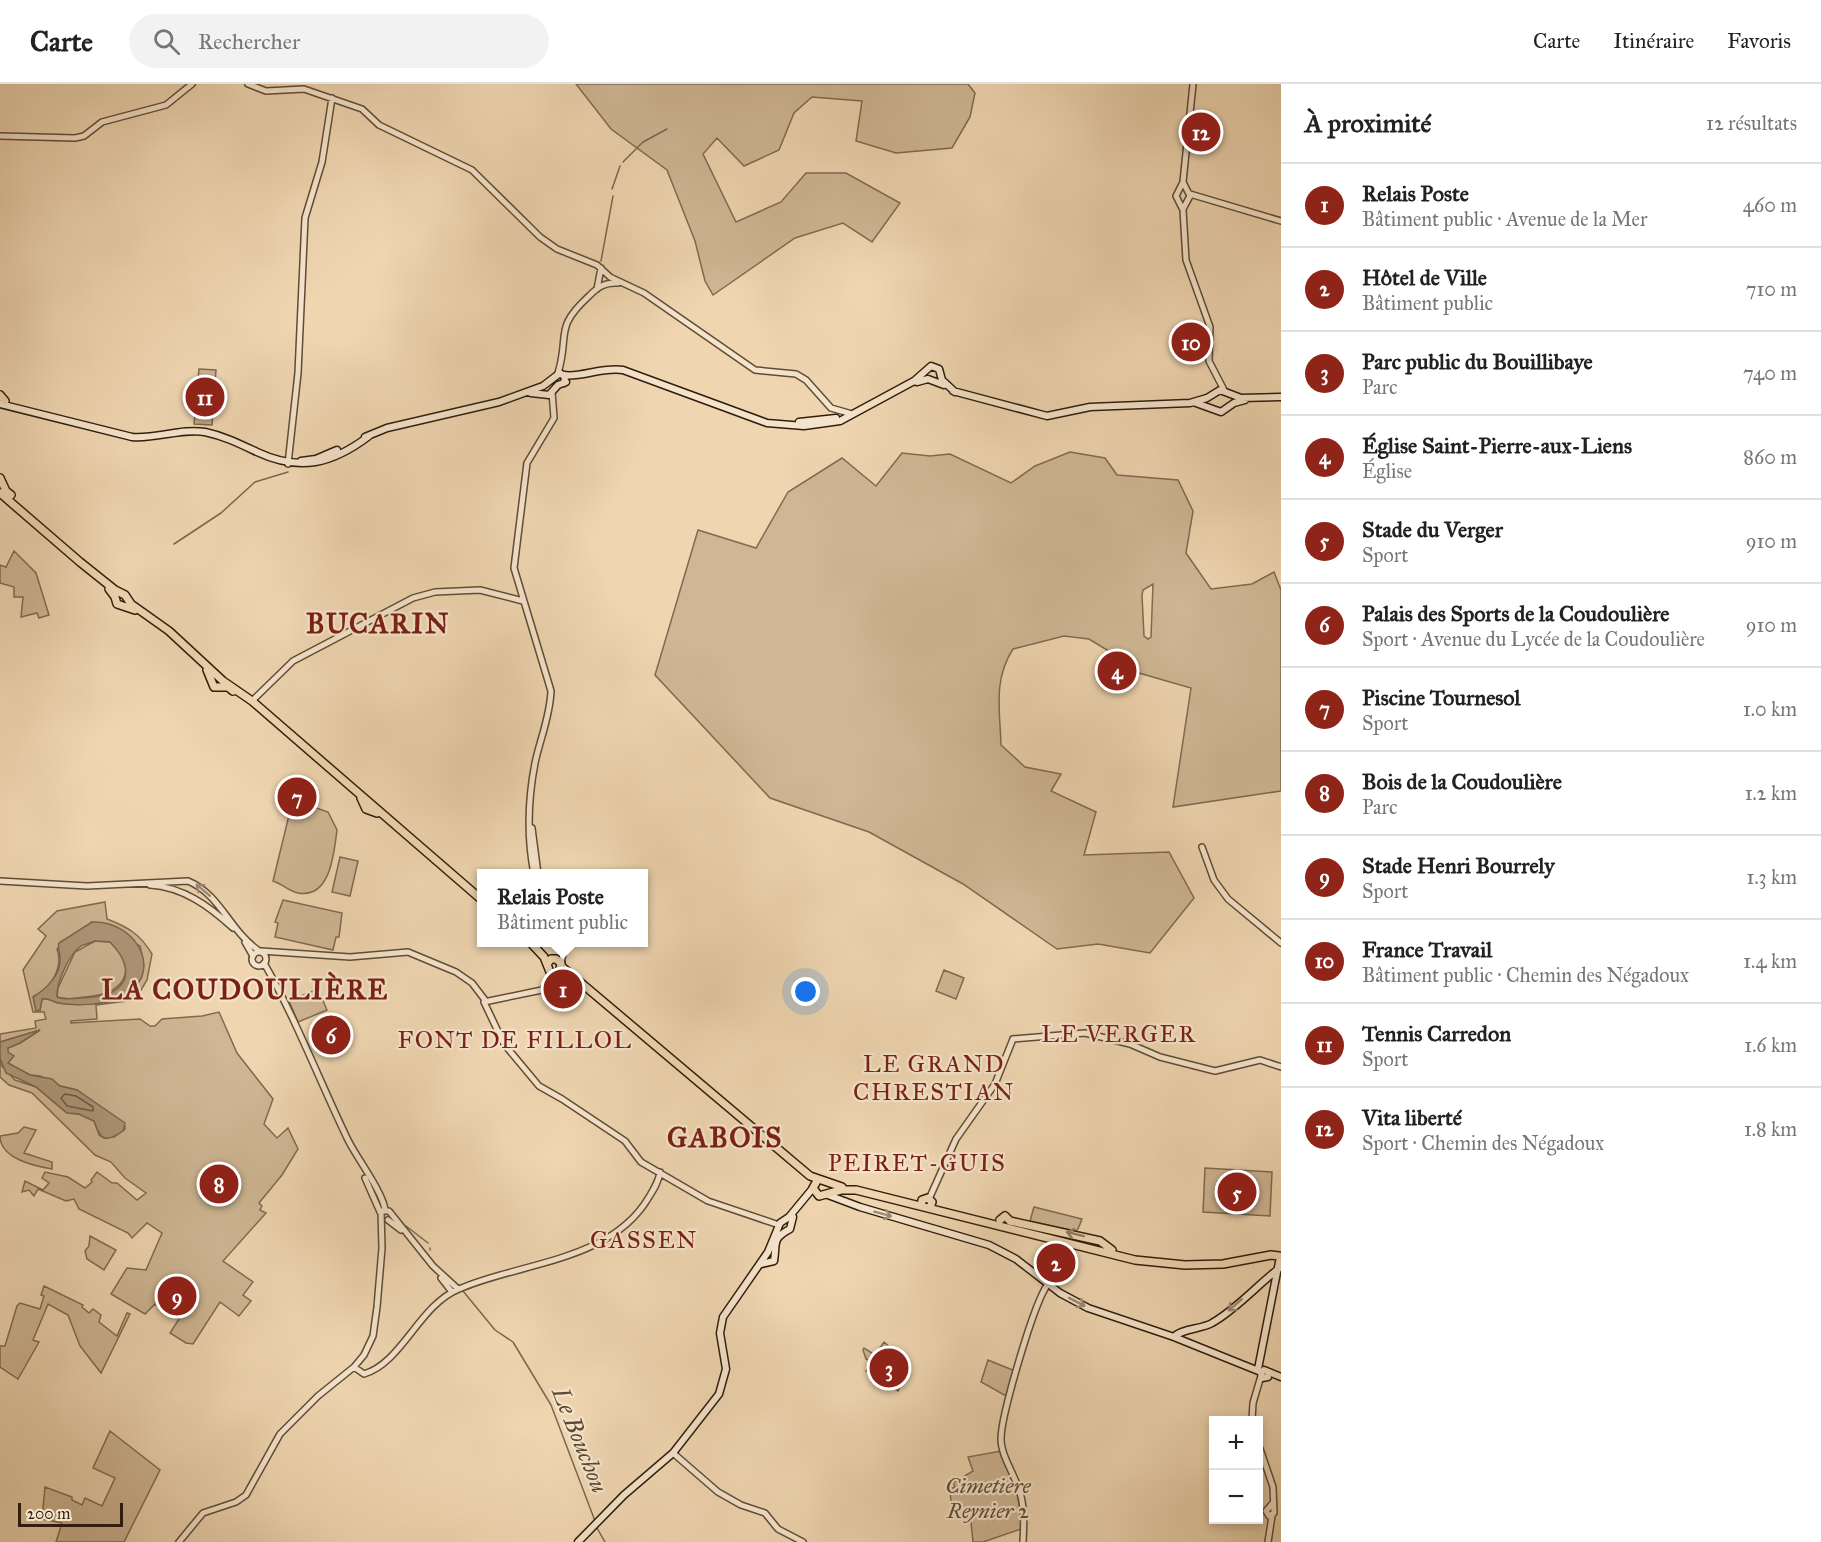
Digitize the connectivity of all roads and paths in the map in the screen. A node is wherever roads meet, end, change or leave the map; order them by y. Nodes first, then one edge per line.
1 (192, 84) edge
2 (248, 84) edge
3 (1193, 84) edge
4 (332, 98) junction
5 (0, 136) edge
6 (1183, 186) junction
7 (1188, 198) junction
8 (1281, 221) edge
9 (605, 277) junction
10 (632, 372) junction
11 (562, 374) junction
12 (1217, 380) junction
13 (564, 383) junction
14 (1224, 390) junction
15 (547, 393) junction
16 (1213, 393) junction
17 (1230, 395) junction
18 (1281, 398) edge
19 (1249, 399) junction
20 (1, 400) edge
21 (1190, 402) junction
22 (1231, 405) junction
23 (1211, 407) junction
24 (855, 413) junction
25 (289, 462) junction
26 (1, 486) edge
27 (517, 596) junction
28 (219, 680) junction
29 (252, 701) junction
30 (266, 716) junction
31 (531, 807) junction
32 (1202, 848) dead end
33 (533, 869) edge
34 (538, 869) edge
35 (2, 882) edge
36 (134, 884) junction
37 (477, 894) edge
38 (1281, 943) edge
39 (534, 947) edge
40 (542, 947) edge
41 (564, 947) edge
42 (260, 950) junction
43 (275, 952) junction
44 (253, 956) junction
45 (559, 960) junction
46 (263, 963) junction
47 (550, 969) junction
48 (588, 989) junction
49 (488, 1003) junction
50 (1281, 1068) edge
51 (660, 1172) junction
52 (815, 1184) junction
53 (831, 1184) junction
54 (829, 1194) junction
55 (819, 1196) junction
56 (930, 1204) junction
57 (921, 1205) junction
58 (385, 1216) junction
59 (1005, 1223) junction
60 (783, 1226) junction
61 (1102, 1248) junction
62 (1280, 1254) edge
63 (1280, 1267) edge
64 (1048, 1284) junction
65 (455, 1291) junction
66 (1174, 1337) junction
67 (354, 1367) junction
68 (1264, 1373) junction
69 (1281, 1377) edge
70 (1252, 1416) edge
71 (674, 1454) junction
72 (1263, 1458) edge
73 (580, 1541) edge
74 (179, 1542) edge
75 (803, 1542) edge
76 (1023, 1542) edge
77 (1268, 1542) edge

1 - 5 street
2 - 4 street
3 - 6 street
4 - 9 street
4 - 25 street
6 - 7 street
6 - 7 street
7 - 8 street
7 - 12 street
9 - 11 street
9 - 24 street
10 - 11 main road
10 - 13 main road
10 - 24 main road
11 - 13 main road
11 - 15 main road
12 - 14 street
12 - 16 street
13 - 15 main road
14 - 16 main road
14 - 17 main road
15 - 25 main road
15 - 27 street
16 - 21 main road
16 - 23 main road
17 - 19 main road
17 - 22 main road
18 - 19 main road
19 - 22 main road
20 - 25 main road
21 - 23 main road
21 - 24 main road
22 - 23 main road
26 - 28 main road
27 - 29 street
27 - 31 street
28 - 29 main road
28 - 30 main road
29 - 30 main road
30 - 37 main road
31 - 33 street
31 - 34 street
32 - 38 street
35 - 36 street
42 -> 36 street
36 - 44 street
39 - 47 main road
40 - 45 main road
41 - 45 street
42 - 43 street
42 - 44 street
42 - 46 street
43 - 46 street
43 - 49 street
44 - 46 street
45 - 47 main road
45 - 47 main road
45 - 48 main road
46 - 58 street
47 - 48 main road
47 - 49 street
48 - 52 main road
49 - 51 street
50 - 56 street
51 - 60 street
51 - 65 street
52 - 53 main road
52 - 55 main road
52 - 60 main road
53 - 54 main road
53 - 57 main road
54 - 55 main road
54 - 57 main road
54 -> 64 main road
55 - 60 main road
56 - 57 main road
56 - 59 main road
58 - 65 street
58 - 67 street
59 - 61 main road
61 -> 59 main road
60 - 71 main road
61 - 62 main road
62 - 63 main road
63 -> 66 main road
63 - 68 main road
64 -> 66 main road
64 - 76 street
65 - 67 street
66 - 68 main road
67 - 74 street
68 - 69 main road
68 - 70 street
71 - 73 main road
71 - 75 street
72 - 77 street

